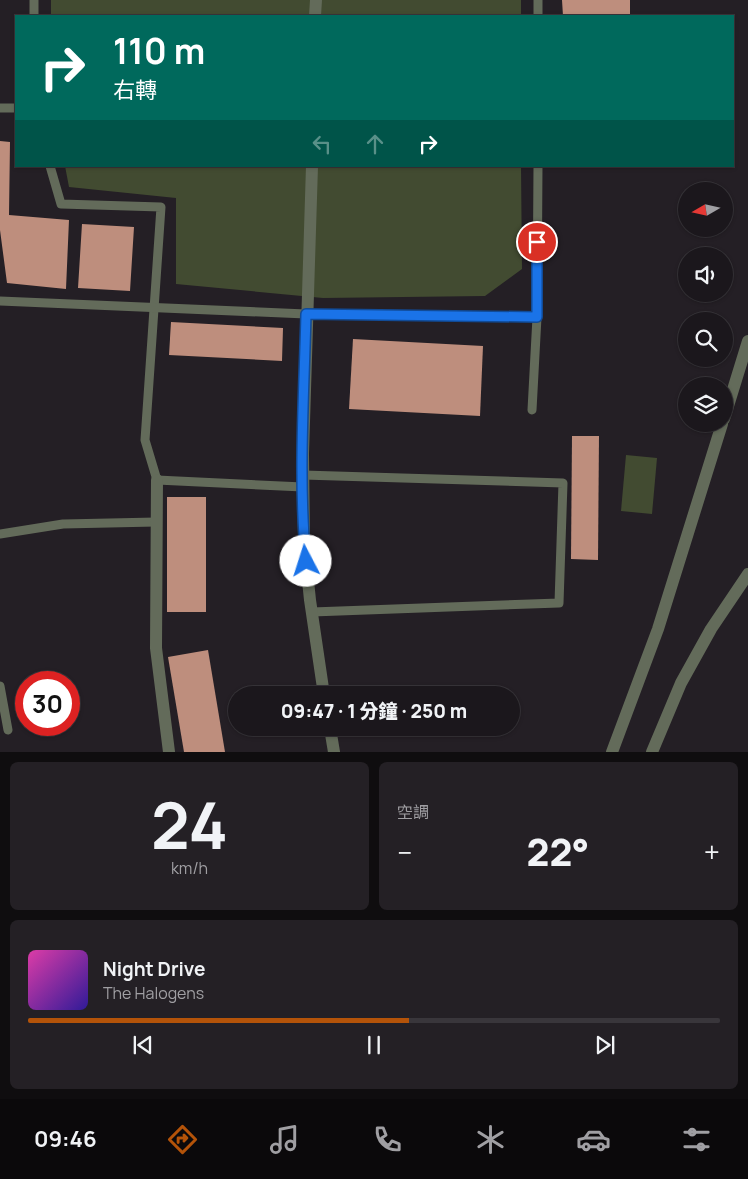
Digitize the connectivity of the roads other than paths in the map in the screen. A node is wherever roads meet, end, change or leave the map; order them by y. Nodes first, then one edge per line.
1 (34, 0) edge
2 (316, 0) edge
3 (538, 0) edge
4 (34, 15) edge
5 (316, 15) edge
6 (538, 15) edge
7 (0, 108) edge
8 (15, 108) edge
9 (50, 167) edge
10 (312, 167) edge
11 (538, 167) edge
12 (0, 301) edge
13 (153, 307) junction
14 (306, 314) junction
15 (537, 317) junction
16 (748, 341) edge
17 (733, 390) edge
18 (532, 410) dead end
19 (719, 432) edge
20 (157, 480) junction
21 (303, 481) junction
22 (156, 522) junction
23 (0, 534) edge
24 (748, 574) edge
25 (312, 612) junction
26 (0, 686) edge
27 (323, 686) edge
28 (8, 730) dead end
29 (331, 736) edge
30 (169, 752) edge
31 (334, 752) edge
32 (612, 752) edge
33 (652, 752) edge

1 - 4 lane
2 - 5 street
3 - 6 lane
7 - 8 lane
9 - 13 lane
10 - 14 street
11 - 15 lane
12 - 13 lane
13 - 14 lane
13 - 20 lane
14 - 15 lane
14 - 21 street
15 - 18 lane
16 - 17 street
19 - 32 street
20 - 21 lane
20 - 22 street
21 - 25 street
21 - 25 lane
22 - 23 lane
22 - 30 street
24 - 33 street
25 - 27 street
26 - 28 lane
29 - 31 street

